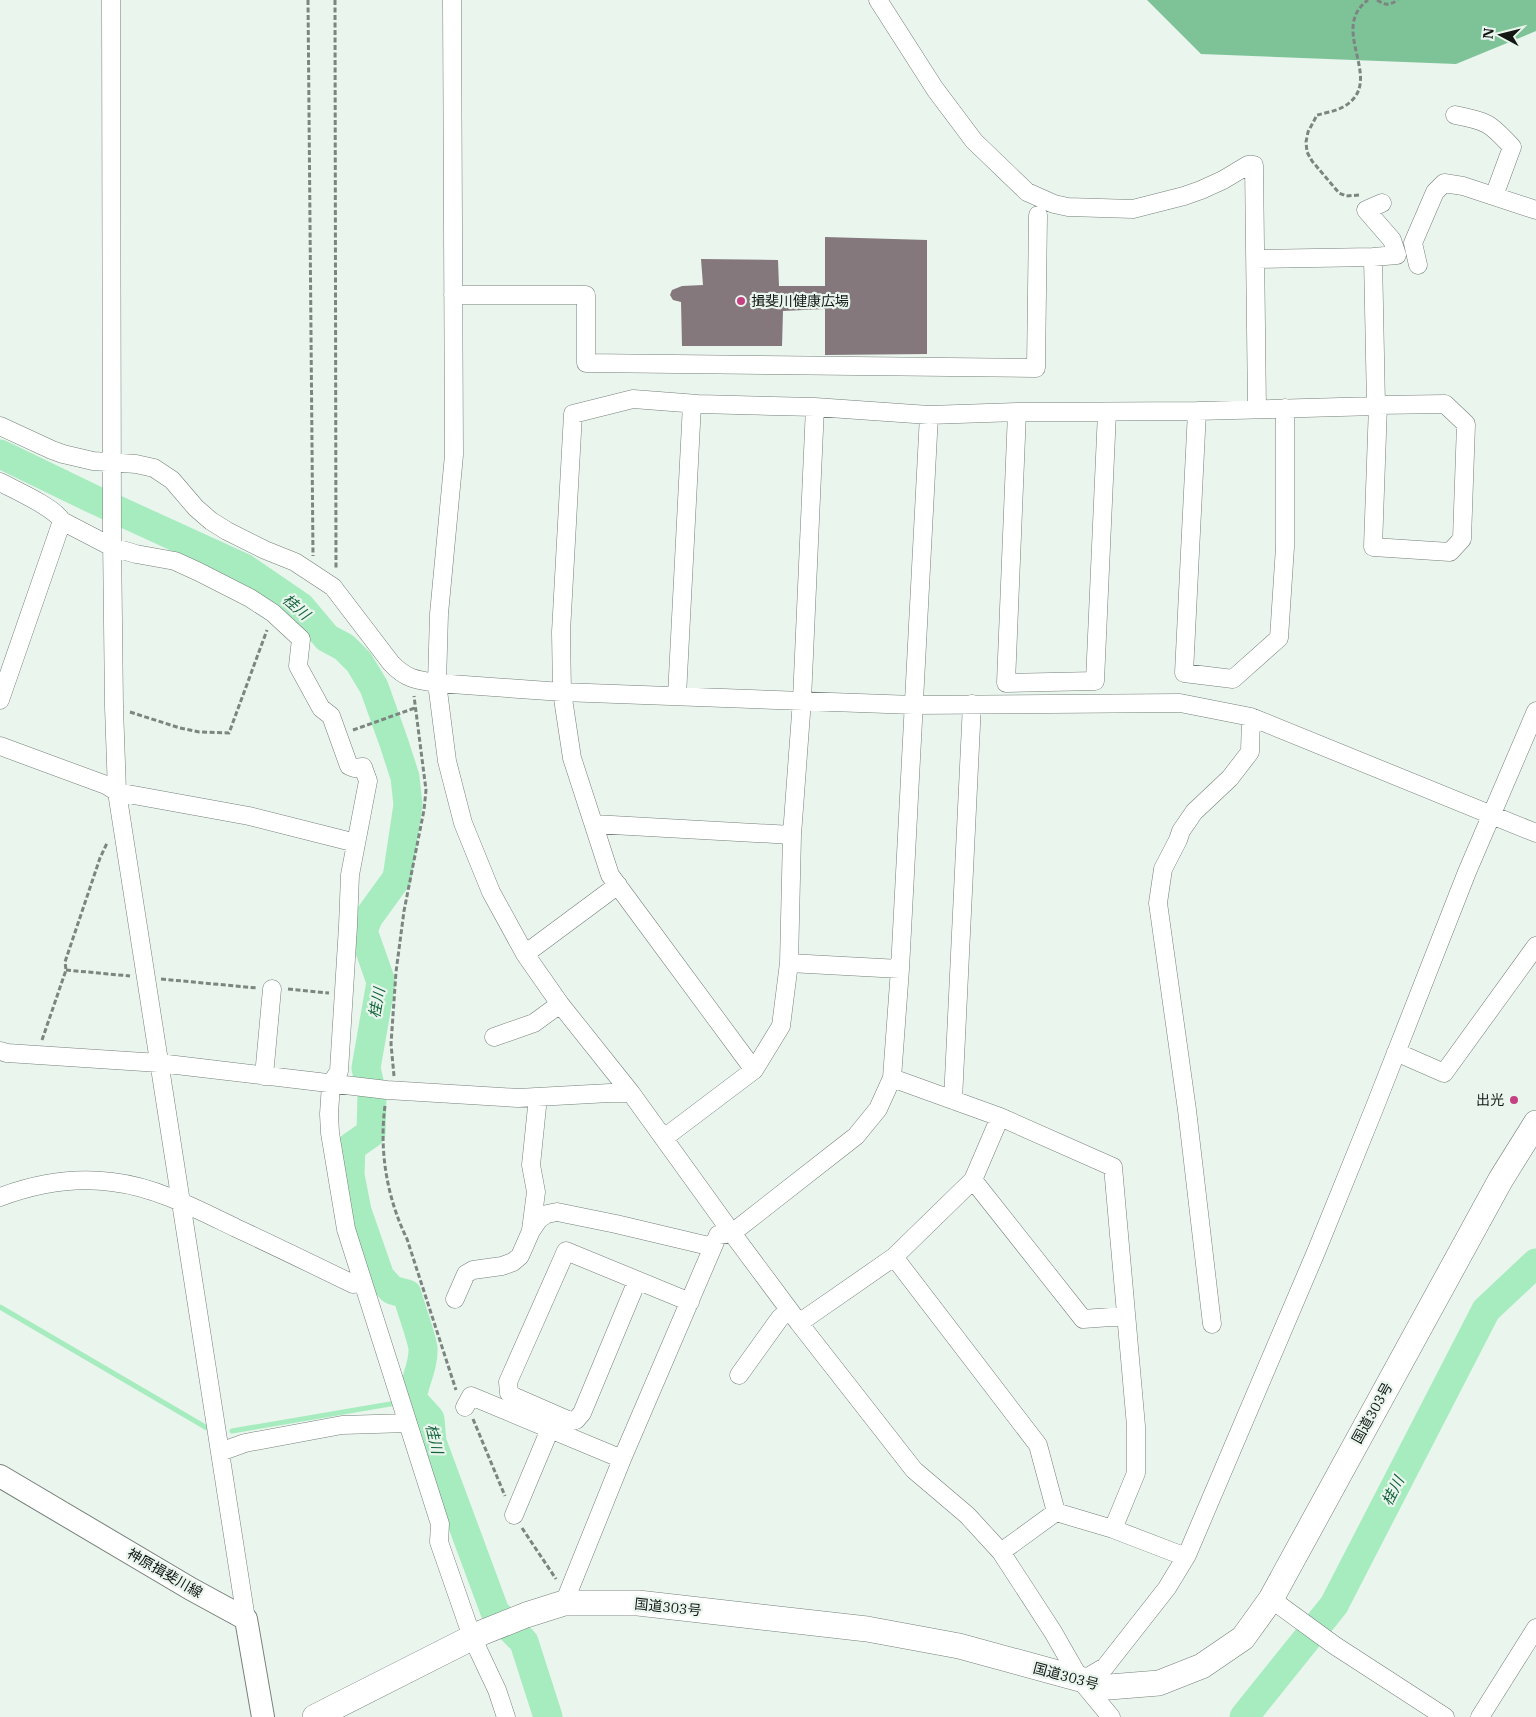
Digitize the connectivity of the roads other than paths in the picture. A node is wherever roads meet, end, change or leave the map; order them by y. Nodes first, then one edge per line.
1 (111, 0) edge
2 (452, 0) edge
3 (878, 0) edge
4 (1455, 115) dead end
5 (1494, 196) junction
6 (1382, 203) road end
7 (1536, 210) edge
8 (1038, 215) dead end
9 (1373, 257) junction
10 (1256, 259) junction
11 (1418, 265) dead end
12 (453, 295) junction
13 (692, 404) junction
14 (1377, 406) junction
15 (815, 407) junction
16 (1286, 408) junction
17 (1257, 409) junction
18 (1197, 411) junction
19 (1017, 412) junction
20 (1107, 412) junction
21 (929, 415) junction
22 (0, 426) edge
23 (112, 463) junction
24 (0, 482) edge
25 (62, 521) junction
26 (112, 542) junction
27 (437, 684) junction
28 (562, 692) junction
29 (677, 696) junction
30 (0, 700) edge
31 (802, 700) junction
32 (972, 704) junction
33 (914, 705) junction
34 (1536, 711) edge
35 (1251, 717) junction
36 (0, 746) edge
37 (117, 792) junction
38 (1492, 814) junction
39 (594, 824) junction
40 (1536, 832) edge
41 (792, 835) junction
42 (356, 843) junction
43 (618, 885) junction
44 (1536, 946) edge
45 (525, 954) junction
46 (789, 963) junction
47 (900, 969) junction
48 (272, 989) road end
49 (560, 1004) junction
50 (494, 1037) dead end
51 (0, 1051) edge
52 (1396, 1052) junction
53 (160, 1063) junction
54 (754, 1070) junction
55 (264, 1076) junction
56 (892, 1078) junction
57 (334, 1085) junction
58 (631, 1093) junction
59 (538, 1096) junction
60 (953, 1100) junction
61 (1000, 1117) junction
62 (1536, 1123) edge
63 (664, 1138) junction
64 (973, 1180) junction
65 (0, 1197) edge
66 (181, 1202) junction
67 (531, 1230) junction
68 (732, 1233) junction
69 (713, 1247) junction
70 (894, 1257) junction
71 (637, 1281) junction
72 (362, 1282) junction
73 (455, 1299) dead end
74 (690, 1302) junction
75 (794, 1316) junction
76 (1125, 1316) junction
77 (1212, 1324) dead end
78 (739, 1375) dead end
79 (465, 1408) road end
80 (408, 1422) junction
81 (550, 1429) junction
82 (220, 1452) junction
83 (622, 1459) junction
84 (0, 1476) edge
85 (1056, 1512) junction
86 (514, 1515) road end
87 (1113, 1529) junction
88 (1001, 1552) junction
89 (1186, 1557) junction
90 (566, 1599) junction
91 (1271, 1600) junction
92 (246, 1619) junction
93 (1536, 1628) edge
94 (477, 1635) junction
95 (1082, 1681) junction
96 (263, 1717) edge
97 (315, 1717) edge
98 (506, 1717) edge
99 (1111, 1717) edge
100 (1445, 1717) edge
101 (1480, 1717) edge

1 - 23 street
2 - 12 street
3 - 10 street
4 - 5 street
5 - 7 street
5 - 11 street
6 - 9 street
8 - 12 street
9 - 10 street
9 - 14 street
10 - 17 street
12 - 27 street
13 - 15 street
13 - 28 street
13 - 29 street
14 - 14 street
14 - 16 street
15 - 21 street
15 - 31 street
16 - 17 street
16 - 18 street
17 - 18 street
18 - 20 street
19 - 20 street
19 - 20 street
19 - 21 street
21 - 33 street
22 - 23 street
23 - 26 street
23 - 27 street
24 - 25 street
25 - 26 street
25 - 30 street
26 - 37 street
26 - 42 street
27 - 28 street
27 - 45 street
28 - 29 street
28 - 39 street
29 - 31 street
31 - 33 street
31 - 41 street
32 - 33 street
32 - 35 street
32 - 60 street
33 - 47 street
34 - 38 street
35 - 38 street
35 - 77 street
36 - 37 street
37 - 42 street
37 - 53 street
38 - 40 street
38 - 52 street
39 - 41 street
39 - 43 street
41 - 46 street
42 - 57 street
43 - 45 street
43 - 54 street
44 - 52 street
45 - 49 street
46 - 47 street
46 - 54 street
47 - 56 street
48 - 55 street
49 - 50 street
49 - 58 street
51 - 53 street
52 - 89 street
53 - 55 street
53 - 66 street
54 - 63 street
55 - 57 street
56 - 60 street
56 - 68 street
57 - 59 street
57 - 72 street
58 - 59 street
58 - 63 street
59 - 67 street
60 - 61 street
61 - 64 street
61 - 76 street
62 - 91 highway, 国道303号
63 - 68 street
64 - 70 street
64 - 76 street
65 - 66 street
66 - 72 street
66 - 82 street
67 - 69 street
67 - 73 street
68 - 69 street
68 - 75 street
69 - 74 street
70 - 75 street
70 - 85 street
71 - 71 street
71 - 74 street
72 - 80 street
74 - 83 street
75 - 78 street
75 - 88 street
76 - 87 street
79 - 81 street
80 - 82 street
80 - 94 street
81 - 83 street
81 - 86 street
82 - 92 street
83 - 90 street
84 - 92 main road, 神原揖斐川線
85 - 87 street
85 - 88 street
87 - 89 street
88 - 95 street
89 - 95 street
90 - 94 highway, 国道303号
90 - 95 highway, 国道303号
91 - 95 highway, 国道303号
91 - 100 street
92 - 96 main road
93 - 101 street
94 - 97 highway, 国道303号
94 - 98 street
95 - 99 street

